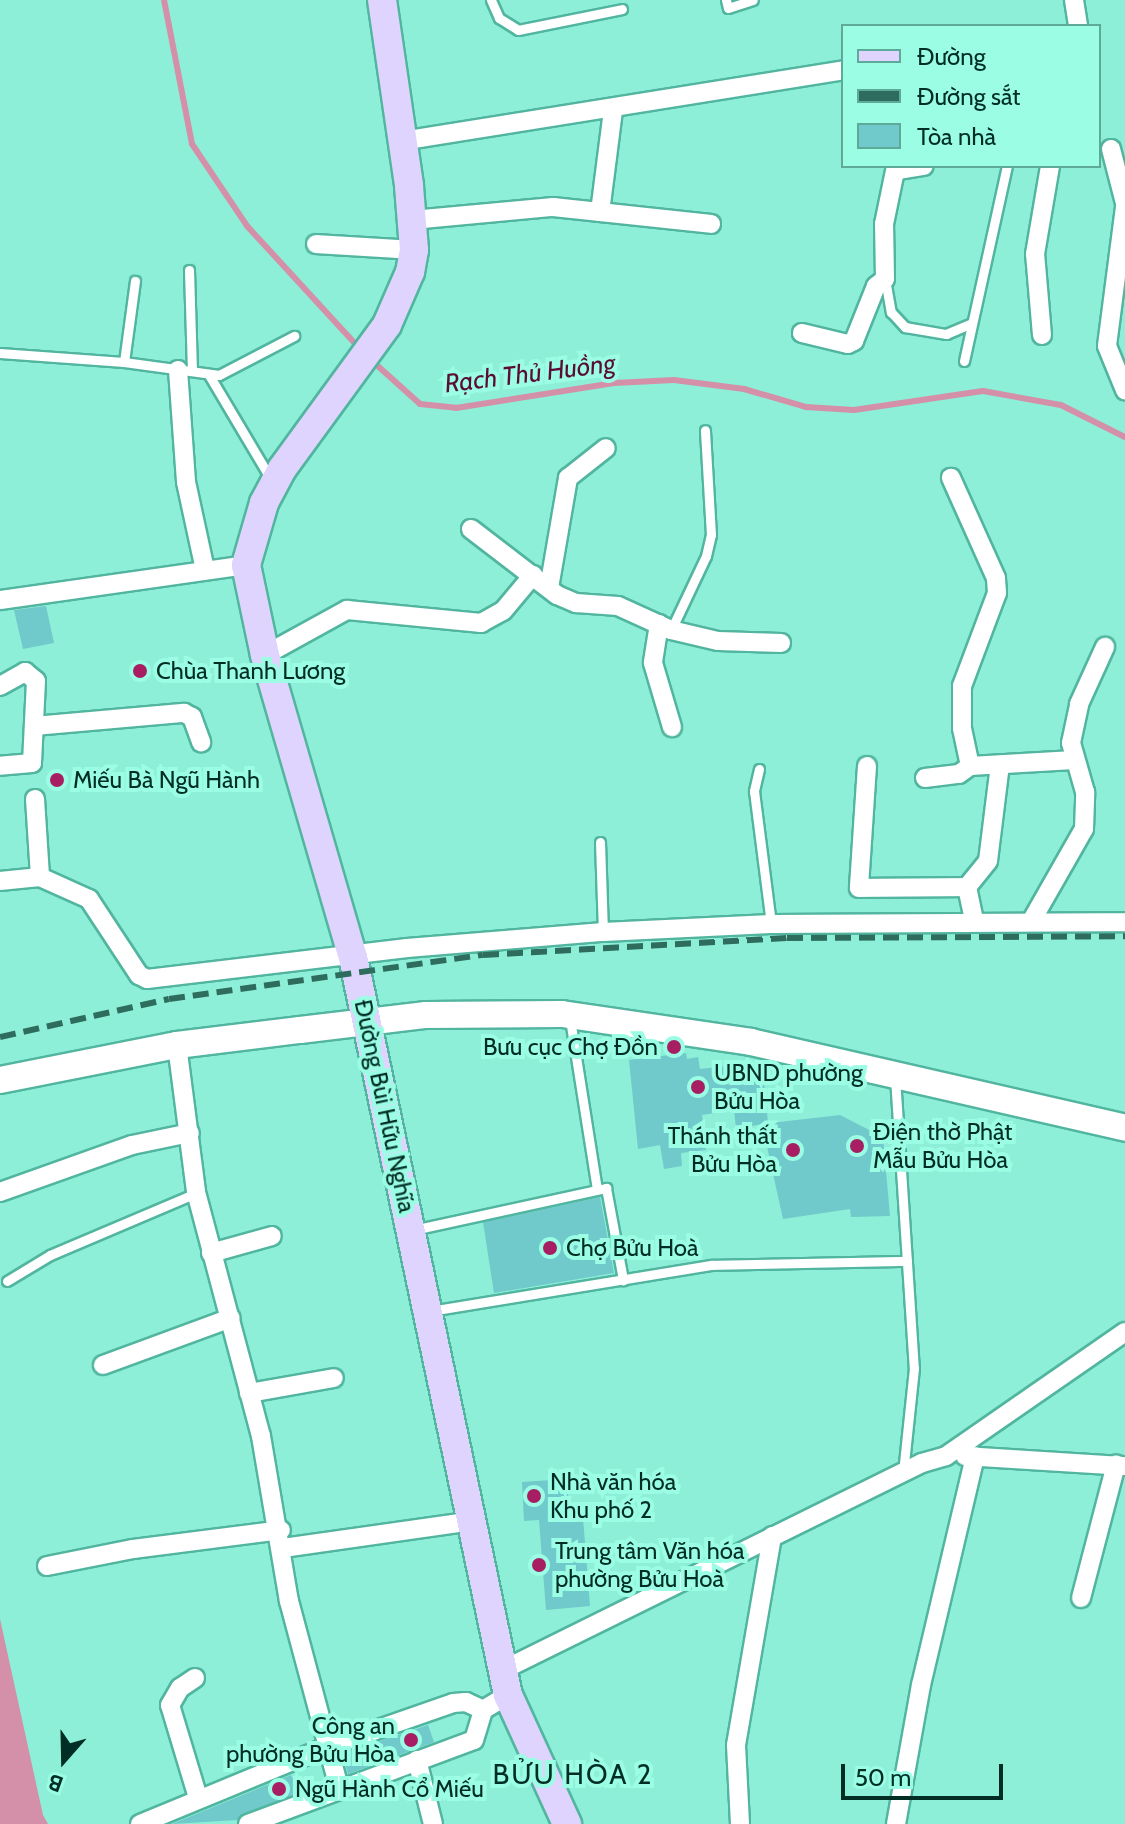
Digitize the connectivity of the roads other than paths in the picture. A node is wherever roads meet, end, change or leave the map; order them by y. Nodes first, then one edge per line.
1 (382, 0) edge
2 (491, 0) edge
3 (726, 0) edge
4 (753, 0) edge
5 (1074, 0) edge
6 (622, 9) dead end
7 (1078, 24) edge
8 (841, 70) edge
9 (613, 110) junction
10 (402, 141) junction
11 (1112, 149) edge
12 (897, 168) edge
13 (1007, 168) edge
14 (1050, 168) edge
15 (1125, 205) edge
16 (600, 212) junction
17 (412, 220) junction
18 (711, 224) dead end
19 (316, 244) dead end
20 (414, 250) junction
21 (189, 270) dead end
22 (885, 279) junction
23 (135, 281) dead end
24 (970, 324) junction
25 (802, 333) dead end
26 (1042, 335) dead end
27 (294, 336) dead end
28 (0, 353) edge
29 (964, 361) dead end
30 (124, 362) junction
31 (185, 370) junction
32 (209, 375) junction
33 (1125, 390) edge
34 (705, 430) dead end
35 (606, 448) dead end
36 (951, 478) dead end
37 (274, 484) junction
38 (471, 529) dead end
39 (246, 565) junction
40 (205, 570) junction
41 (533, 575) junction
42 (549, 588) junction
43 (0, 600) edge
44 (665, 627) junction
45 (781, 643) dead end
46 (1105, 647) dead end
47 (265, 655) junction
48 (0, 686) edge
49 (34, 726) junction
50 (672, 727) dead end
51 (201, 742) dead end
52 (1074, 760) junction
53 (1000, 765) junction
54 (0, 766) edge
55 (867, 766) dead end
56 (970, 766) junction
57 (759, 769) dead end
58 (925, 778) dead end
59 (35, 799) dead end
60 (600, 842) dead end
61 (40, 877) junction
62 (0, 881) edge
63 (967, 887) junction
64 (974, 920) junction
65 (1032, 920) junction
66 (1125, 922) edge
67 (771, 924) junction
68 (603, 932) junction
69 (353, 957) junction
70 (569, 1014) junction
71 (366, 1022) junction
72 (177, 1045) junction
73 (895, 1073) junction
74 (0, 1080) edge
75 (1125, 1128) edge
76 (190, 1133) junction
77 (597, 1189) junction
78 (0, 1192) edge
79 (196, 1192) junction
80 (412, 1231) junction
81 (272, 1236) dead end
82 (211, 1253) junction
83 (907, 1261) junction
84 (623, 1280) junction
85 (7, 1281) dead end
86 (427, 1312) junction
87 (231, 1318) junction
88 (1125, 1332) edge
89 (103, 1365) dead end
90 (334, 1378) dead end
91 (249, 1393) junction
92 (946, 1456) junction
93 (975, 1456) junction
94 (1121, 1465) edge
95 (903, 1473) junction
96 (472, 1521) junction
97 (772, 1536) junction
98 (282, 1539) junction
99 (47, 1566) dead end
100 (1081, 1598) dead end
101 (195, 1678) dead end
102 (506, 1683) junction
103 (483, 1710) junction
104 (327, 1747) junction
105 (417, 1760) junction
106 (339, 1788) junction
107 (198, 1798) junction
108 (140, 1824) edge
109 (248, 1824) edge
110 (433, 1824) edge
111 (567, 1824) edge
112 (740, 1824) edge
113 (896, 1824) edge

1 - 10 main road
2 - 6 lane
3 - 4 lane
5 - 7 street
8 - 9 street
9 - 10 street
9 - 16 street
10 - 17 main road
11 - 15 street
12 - 22 street
13 - 24 lane
14 - 26 street
15 - 33 street
16 - 17 street
16 - 18 street
17 - 20 main road
19 - 20 street
20 - 37 main road
21 - 31 lane
22 - 24 lane
22 - 25 street
23 - 30 lane
24 - 29 lane
27 - 32 lane
28 - 30 lane
30 - 31 lane
31 - 32 lane
31 - 40 street
32 - 37 lane
34 - 44 lane
35 - 42 street
36 - 56 street
37 - 39 main road
38 - 41 street
39 - 40 street
39 - 47 main road, Đường Bùi Hữu Nghĩa
40 - 43 street
41 - 42 street
41 - 47 street
42 - 44 street
44 - 45 street
44 - 50 street
46 - 52 street
47 - 69 main road, Đường Bùi Hữu Nghĩa
48 - 49 street
49 - 51 street
49 - 54 street
52 - 53 street
52 - 65 street
53 - 56 street
53 - 63 street
55 - 63 street
56 - 58 street
57 - 67 lane
59 - 61 street
60 - 68 lane
61 - 62 street
61 - 69 street
63 - 64 street
64 - 65 street
64 - 67 street
65 - 66 street
67 - 68 street
68 - 69 street
69 - 71 main road, Đường Bùi Hữu Nghĩa
70 - 71 main road
70 - 73 main road
70 - 77 lane
71 - 72 main road
71 - 80 main road, Đường Bùi Hữu Nghĩa
72 - 74 main road
72 - 76 street
73 - 75 main road
73 - 83 lane
76 - 78 street
76 - 79 street
77 - 80 lane
77 - 84 lane
79 - 82 street
79 - 85 lane
80 - 86 main road, Đường Bùi Hữu Nghĩa
81 - 82 street
82 - 87 street
83 - 84 lane
83 - 95 lane
84 - 86 lane
86 - 96 main road, Đường Bùi Hữu Nghĩa
87 - 89 street
87 - 91 street
88 - 92 street
90 - 91 street
91 - 98 street
92 - 93 street
92 - 95 street
93 - 94 street
93 - 113 street
94 - 100 street
95 - 97 street
96 - 98 street
96 - 102 main road, Đường Bùi Hữu Nghĩa
97 - 102 street
97 - 112 street
98 - 99 street
98 - 104 street
101 - 107 street
102 - 103 street
102 - 111 main road, Đường Bùi Hữu Nghĩa
103 - 104 street
103 - 105 street
104 - 106 street
104 - 107 street
105 - 106 street
105 - 110 street
106 - 109 street
107 - 108 street

